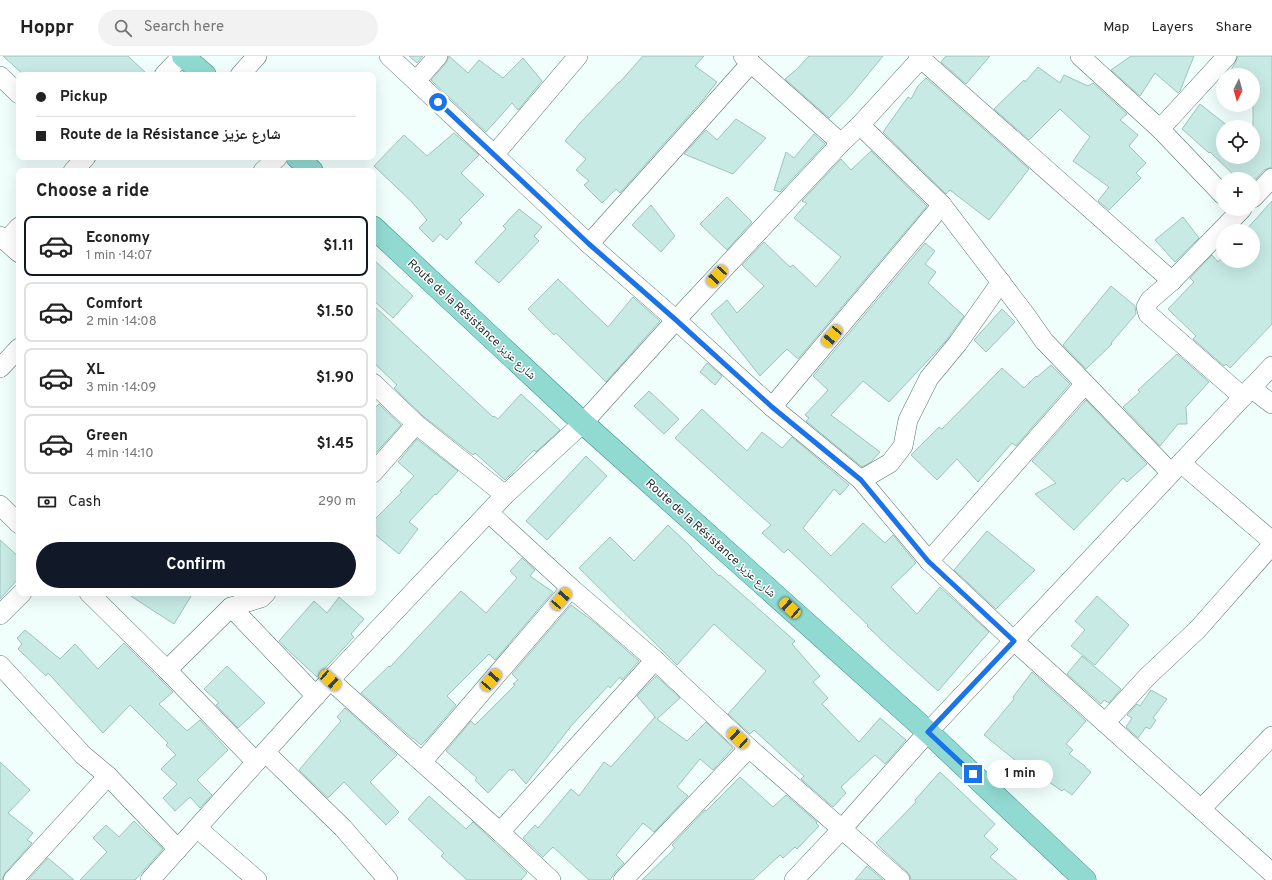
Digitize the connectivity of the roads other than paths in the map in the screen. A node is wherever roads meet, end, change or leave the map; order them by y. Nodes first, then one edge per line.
1 (182, 56) edge
2 (257, 56) edge
3 (389, 56) edge
4 (438, 56) edge
5 (578, 56) edge
6 (1080, 56) edge
7 (1227, 56) edge
8 (920, 57) edge
9 (747, 60) edge
10 (167, 72) edge
11 (201, 72) edge
12 (243, 72) edge
13 (0, 76) edge
14 (416, 81) junction
15 (16, 91) edge
16 (860, 126) junction
17 (1160, 128) junction
18 (841, 143) junction
19 (494, 155) junction
20 (83, 160) edge
21 (275, 160) edge
22 (300, 160) edge
23 (75, 168) edge
24 (267, 168) edge
25 (309, 168) edge
26 (1272, 178) edge
27 (1216, 188) edge
28 (1260, 191) edge
29 (942, 205) junction
30 (1233, 216) edge
31 (376, 230) edge
32 (16, 231) edge
33 (8, 243) edge
34 (589, 244) junction
35 (1001, 282) junction
36 (1172, 282) junction
37 (676, 320) junction
38 (16, 355) edge
39 (1272, 366) edge
40 (0, 368) edge
41 (1085, 384) junction
42 (376, 386) edge
43 (1247, 392) junction
44 (1272, 404) edge
45 (772, 407) junction
46 (583, 423) junction
47 (416, 424) junction
48 (1176, 468) junction
49 (376, 470) edge
50 (861, 480) junction
51 (505, 495) junction
52 (0, 505) edge
53 (489, 513) junction
54 (16, 521) edge
55 (1272, 541) edge
56 (1272, 545) edge
57 (928, 561) junction
58 (571, 588) junction
59 (19, 596) edge
60 (92, 596) edge
61 (258, 596) edge
62 (231, 607) junction
63 (0, 615) edge
64 (1014, 641) junction
65 (655, 660) junction
66 (0, 665) edge
67 (167, 670) junction
68 (330, 680) junction
69 (316, 696) junction
70 (1105, 723) junction
71 (928, 732) junction
72 (1272, 736) edge
73 (749, 748) junction
74 (261, 757) junction
75 (422, 762) junction
76 (108, 776) junction
77 (1201, 809) junction
78 (197, 828) junction
79 (841, 830) junction
80 (500, 832) junction
81 (178, 849) junction
82 (1272, 873) edge
83 (13, 880) edge
84 (150, 880) edge
85 (257, 880) edge
86 (388, 880) edge
87 (551, 880) edge
88 (623, 880) edge
89 (794, 880) edge
90 (900, 880) edge
91 (1085, 880) edge

1 - 10 street
1 - 11 main road
2 - 12 street
3 - 14 street
4 - 14 street
5 - 19 street
6 - 17 street
7 - 17 street
8 - 16 street
8 - 36 street
9 - 18 street
9 - 34 street
13 - 15 street
14 - 19 street
16 - 18 street
16 - 29 street
17 - 27 street
18 - 37 street
19 - 34 street
20 - 23 street
21 - 24 street
22 - 25 main road
26 - 28 street
29 - 35 street
29 - 45 street
30 - 36 street
31 - 46 main road, Route de la Résistance شارع عزيز
32 - 33 street
34 - 37 street
35 - 41 street
35 - 50 street
36 - 43 street
37 - 45 street
37 - 46 street
38 - 40 street
39 - 43 street
41 - 48 street
41 - 57 street
42 - 47 street
43 - 44 street
43 - 48 street
45 - 50 street
46 - 51 street
46 - 71 main road, Route de la Résistance شارع عزيز
47 - 49 street
47 - 51 street
48 - 55 street
48 - 64 street
50 - 57 street
51 - 53 street
52 - 54 street
53 - 58 street
53 - 68 street
56 - 70 street
57 - 64 street
58 - 65 street
58 - 75 street
59 - 63 street
60 - 67 street
61 - 62 street
62 - 67 street
62 - 69 street
64 - 70 street
64 - 71 street
65 - 73 street
65 - 80 street
66 - 76 street
67 - 74 street
68 - 69 street
68 - 75 street
69 - 74 street
70 - 77 street
71 - 79 street
71 - 91 main road, Route de la Résistance شارع عزيز
72 - 77 street
73 - 79 street
73 - 88 street
74 - 78 street
74 - 86 street
75 - 80 street
76 - 81 street
76 - 83 street
77 - 82 street
78 - 81 street
78 - 85 street
79 - 89 street
79 - 90 street
80 - 87 street
81 - 84 street

